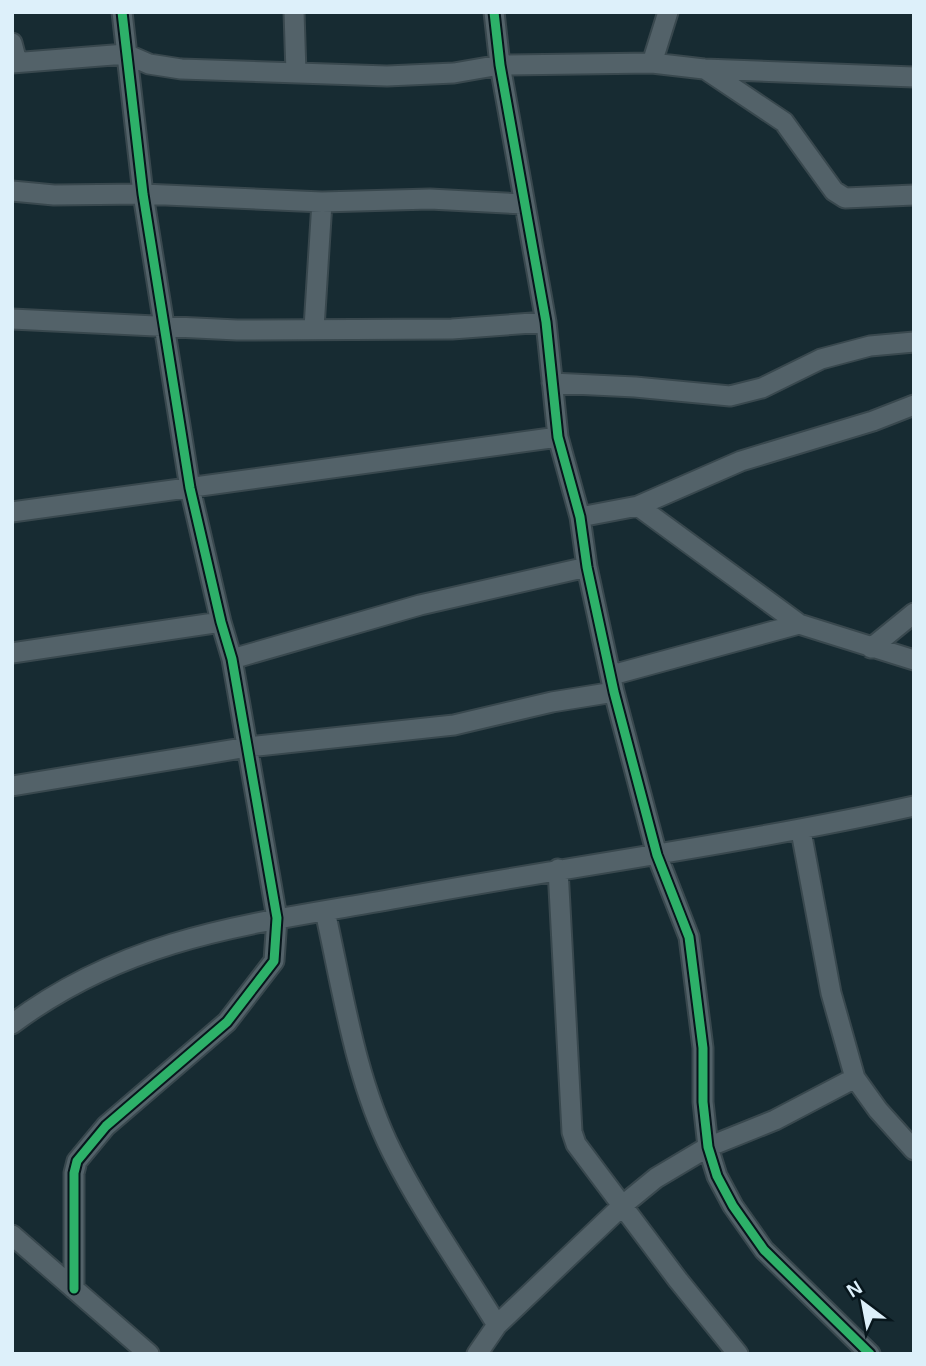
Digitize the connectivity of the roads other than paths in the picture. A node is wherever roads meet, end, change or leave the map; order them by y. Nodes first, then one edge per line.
1 (122, 12) edge
2 (294, 12) edge
3 (494, 12) edge
4 (668, 12) edge
5 (126, 54) junction
6 (14, 56) edge
7 (652, 63) junction
8 (500, 65) junction
9 (704, 69) junction
10 (296, 73) junction
11 (914, 76) edge
12 (12, 191) edge
13 (143, 194) junction
14 (914, 195) edge
15 (321, 202) junction
16 (524, 204) junction
17 (12, 319) edge
18 (546, 321) junction
19 (165, 328) junction
20 (314, 328) junction
21 (914, 342) edge
22 (552, 383) junction
23 (914, 405) edge
24 (558, 437) junction
25 (190, 488) junction
26 (638, 506) junction
27 (12, 512) edge
28 (580, 517) junction
29 (587, 567) junction
30 (914, 613) edge
31 (221, 622) junction
32 (800, 624) junction
33 (871, 648) junction
34 (12, 653) edge
35 (232, 659) junction
36 (914, 660) edge
37 (613, 684) junction
38 (248, 747) junction
39 (12, 786) edge
40 (914, 806) edge
41 (801, 831) junction
42 (657, 855) junction
43 (558, 869) junction
44 (325, 911) junction
45 (276, 918) junction
46 (12, 1024) edge
47 (855, 1078) junction
48 (708, 1147) junction
49 (914, 1150) edge
50 (623, 1205) junction
51 (12, 1235) edge
52 (74, 1289) junction
53 (497, 1325) junction
54 (143, 1352) edge
55 (737, 1353) edge
56 (477, 1354) edge
57 (870, 1354) edge

1 - 5 street
2 - 10 street
3 - 8 street
4 - 7 street
5 - 6 street
5 - 10 street
5 - 13 street
7 - 8 street
7 - 9 street
8 - 10 street
8 - 16 street
9 - 11 street
9 - 14 street
12 - 13 street
13 - 15 street
13 - 19 street
15 - 16 street
15 - 20 street
16 - 18 street
17 - 19 street
18 - 20 street
18 - 22 street
19 - 20 street
19 - 25 street
21 - 22 street
22 - 24 street
23 - 26 street
24 - 25 street
24 - 28 street
25 - 27 street
25 - 31 street
26 - 28 street
26 - 32 street
28 - 29 street
29 - 35 street
29 - 37 street
30 - 33 street
31 - 34 street
31 - 35 street
32 - 33 street
32 - 37 street
33 - 36 street
35 - 38 street
37 - 38 street
37 - 42 street
38 - 39 street
38 - 45 street
40 - 41 street
41 - 42 street
41 - 47 street
42 - 43 street
42 - 48 street
43 - 44 street
43 - 50 street
44 - 45 street
44 - 53 street
45 - 46 street
45 - 52 street
47 - 48 street
47 - 49 street
48 - 50 street
48 - 57 street
50 - 53 street
50 - 55 street
51 - 52 street
52 - 54 street
53 - 56 street

